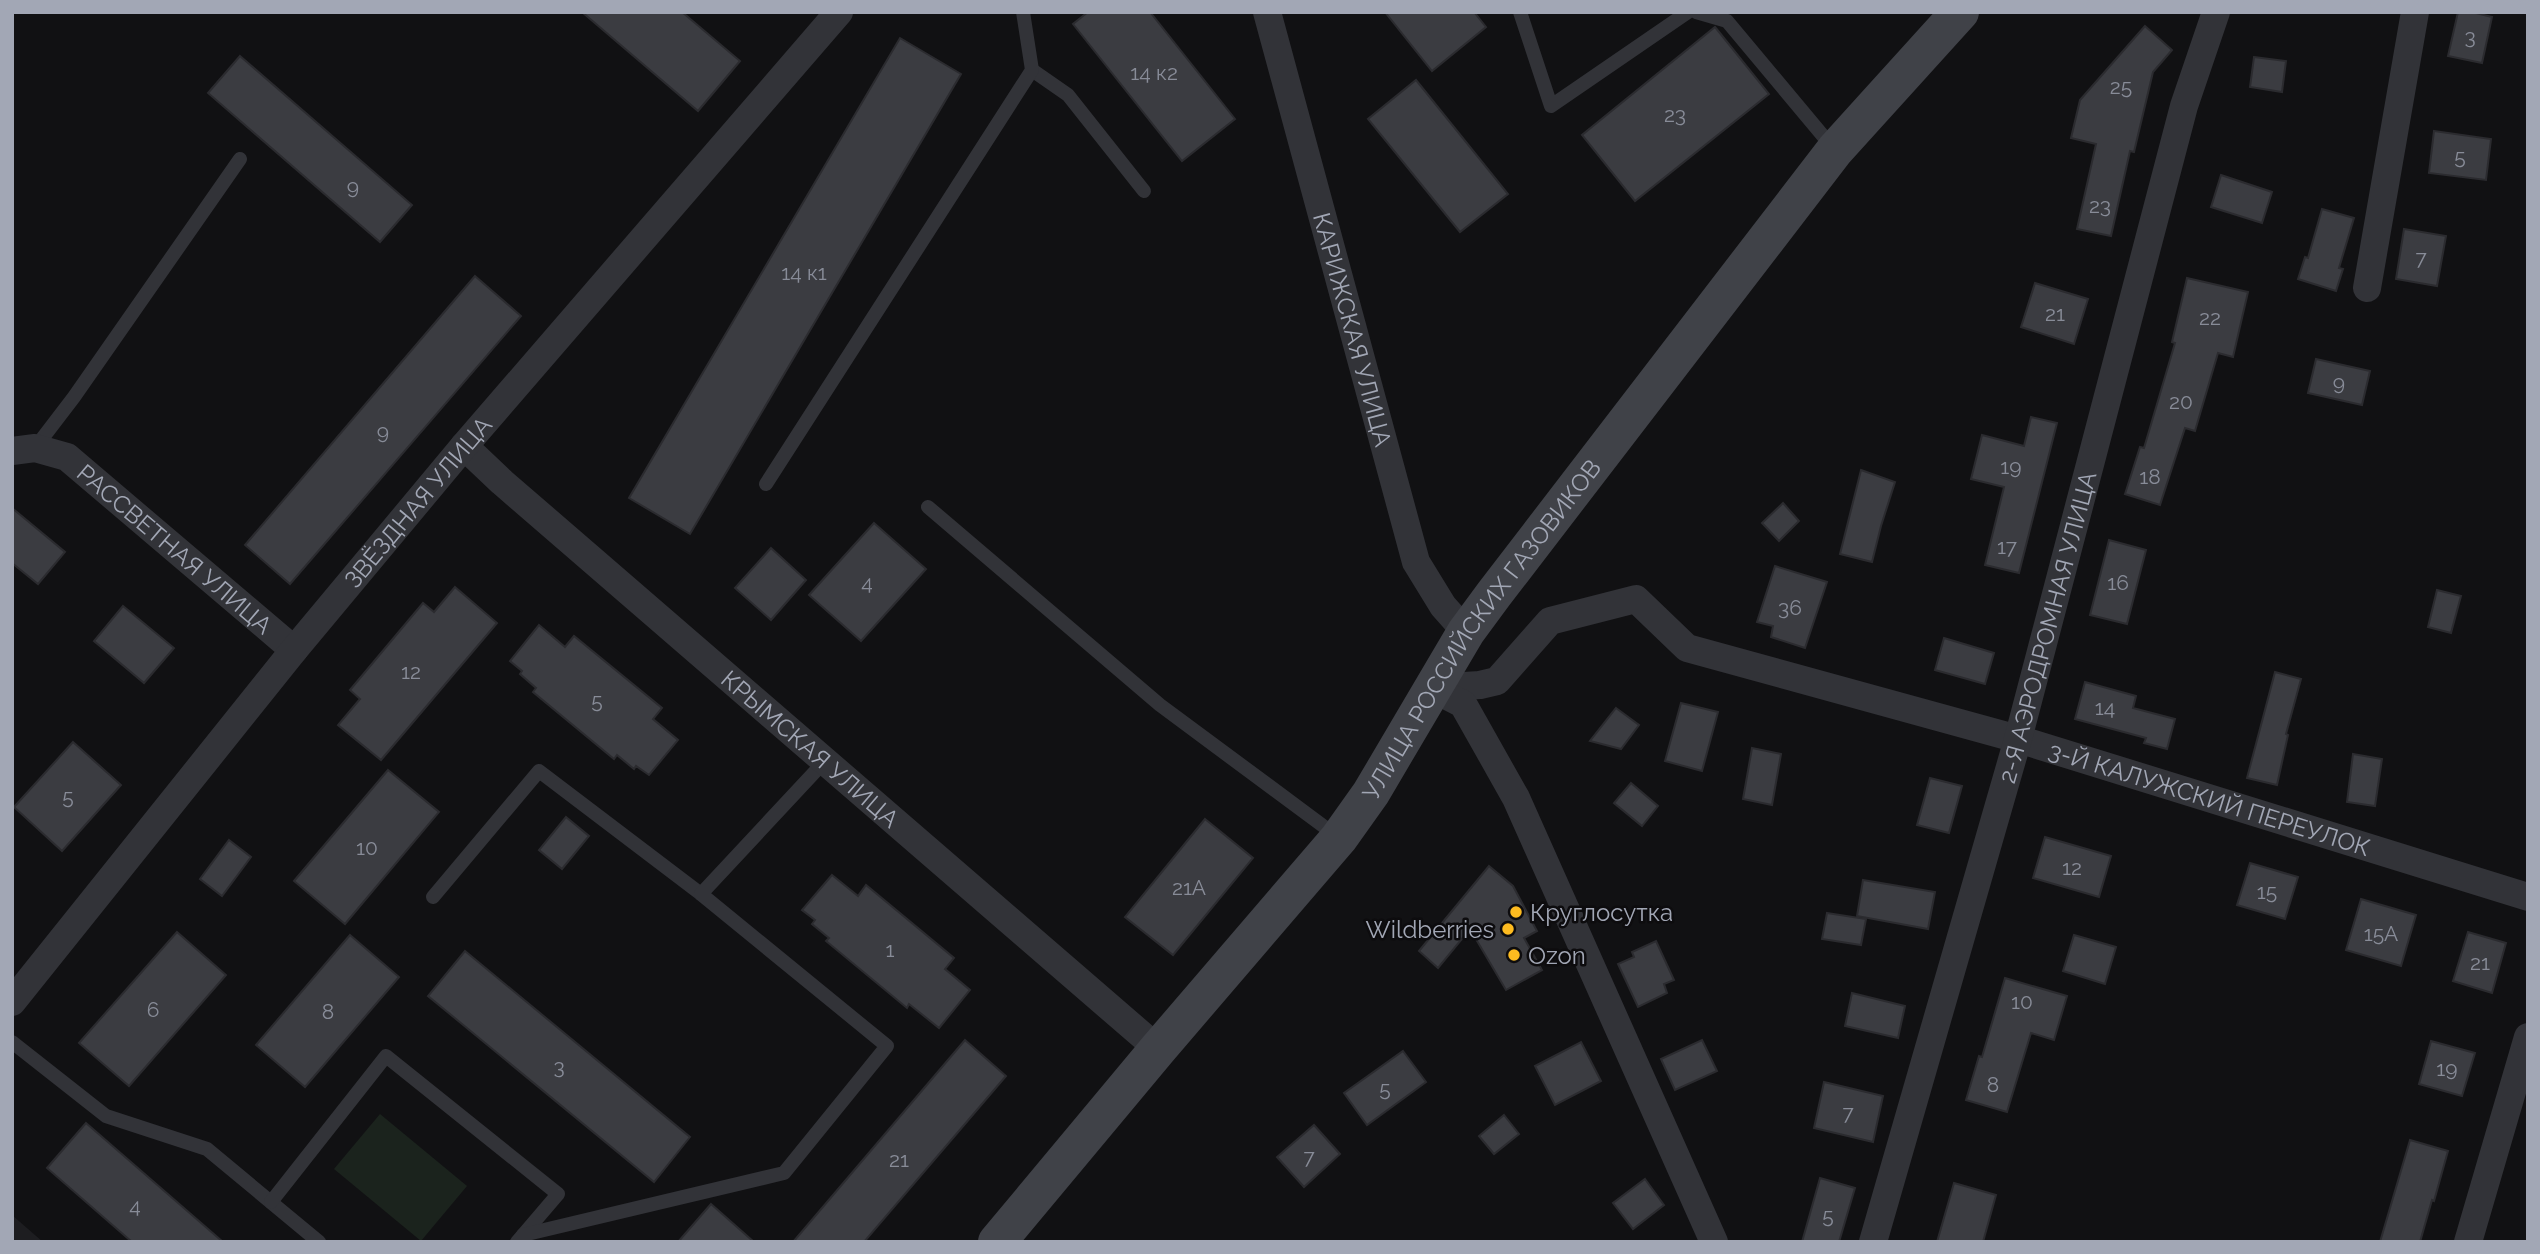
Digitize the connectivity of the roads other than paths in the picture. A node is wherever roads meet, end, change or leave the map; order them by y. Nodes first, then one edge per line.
1 (839, 12) edge
2 (1023, 12) edge
3 (1267, 12) edge
4 (1520, 12) edge
5 (1688, 12) edge
6 (1696, 12) edge
7 (1960, 12) edge
8 (2216, 12) edge
9 (2415, 12) edge
10 (1032, 70) junction
11 (1835, 150) junction
12 (240, 159) dead end
13 (1144, 191) dead end
14 (2367, 288) dead end
15 (464, 446) junction
16 (24, 450) edge
17 (766, 484) dead end
18 (928, 507) dead end
19 (1466, 632) junction
20 (294, 650) junction
21 (1432, 688) junction
22 (2018, 739) junction
23 (825, 761) junction
24 (1339, 838) junction
25 (701, 894) junction
26 (433, 897) dead end
27 (2528, 897) edge
28 (12, 1002) edge
29 (2528, 1037) edge
30 (12, 1042) edge
31 (1158, 1049) junction
32 (271, 1202) junction
33 (520, 1238) edge
34 (319, 1242) edge
35 (997, 1242) edge
36 (1714, 1242) edge
37 (1873, 1242) edge
38 (2468, 1242) edge

1 - 15 street, ЗВЁЗДНАЯ УЛИЦА
2 - 10 lane
3 - 19 street, КАРИЖСКАЯ УЛИЦА
4 - 5 lane
6 - 11 lane
7 - 11 main road, УЛИЦА РОССИЙСКИХ ГАЗОВИКОВ
8 - 22 street, 2-Я АЭРОДРОМНАЯ УЛИЦА
9 - 14 street
10 - 13 lane
10 - 17 lane
11 - 19 main road, УЛИЦА РОССИЙСКИХ ГАЗОВИКОВ
12 - 16 lane
15 - 20 street, ЗВЁЗДНАЯ УЛИЦА
15 - 23 street, КРЫМСКАЯ УЛИЦА
16 - 20 street, РАССВЕТНАЯ УЛИЦА
18 - 24 lane
19 - 21 main road, УЛИЦА РОССИЙСКИХ ГАЗОВИКОВ
20 - 28 street, ЗВЁЗДНАЯ УЛИЦА
21 - 22 street, 3-Й КАЛУЖСКИЙ ПЕРЕУЛОК
21 - 24 main road, УЛИЦА РОССИЙСКИХ ГАЗОВИКОВ
21 - 36 street
22 - 27 street, 3-Й КАЛУЖСКИЙ ПЕРЕУЛОК
22 - 37 street, 2-Я АЭРОДРОМНАЯ УЛИЦА
23 - 25 lane
23 - 31 street, КРЫМСКАЯ УЛИЦА
24 - 31 main road, УЛИЦА РОССИЙСКИХ ГАЗОВИКОВ
25 - 26 lane
25 - 33 lane
29 - 38 street
30 - 32 lane
31 - 35 main road, УЛИЦА РОССИЙСКИХ ГАЗОВИКОВ
32 - 33 lane
32 - 34 lane

